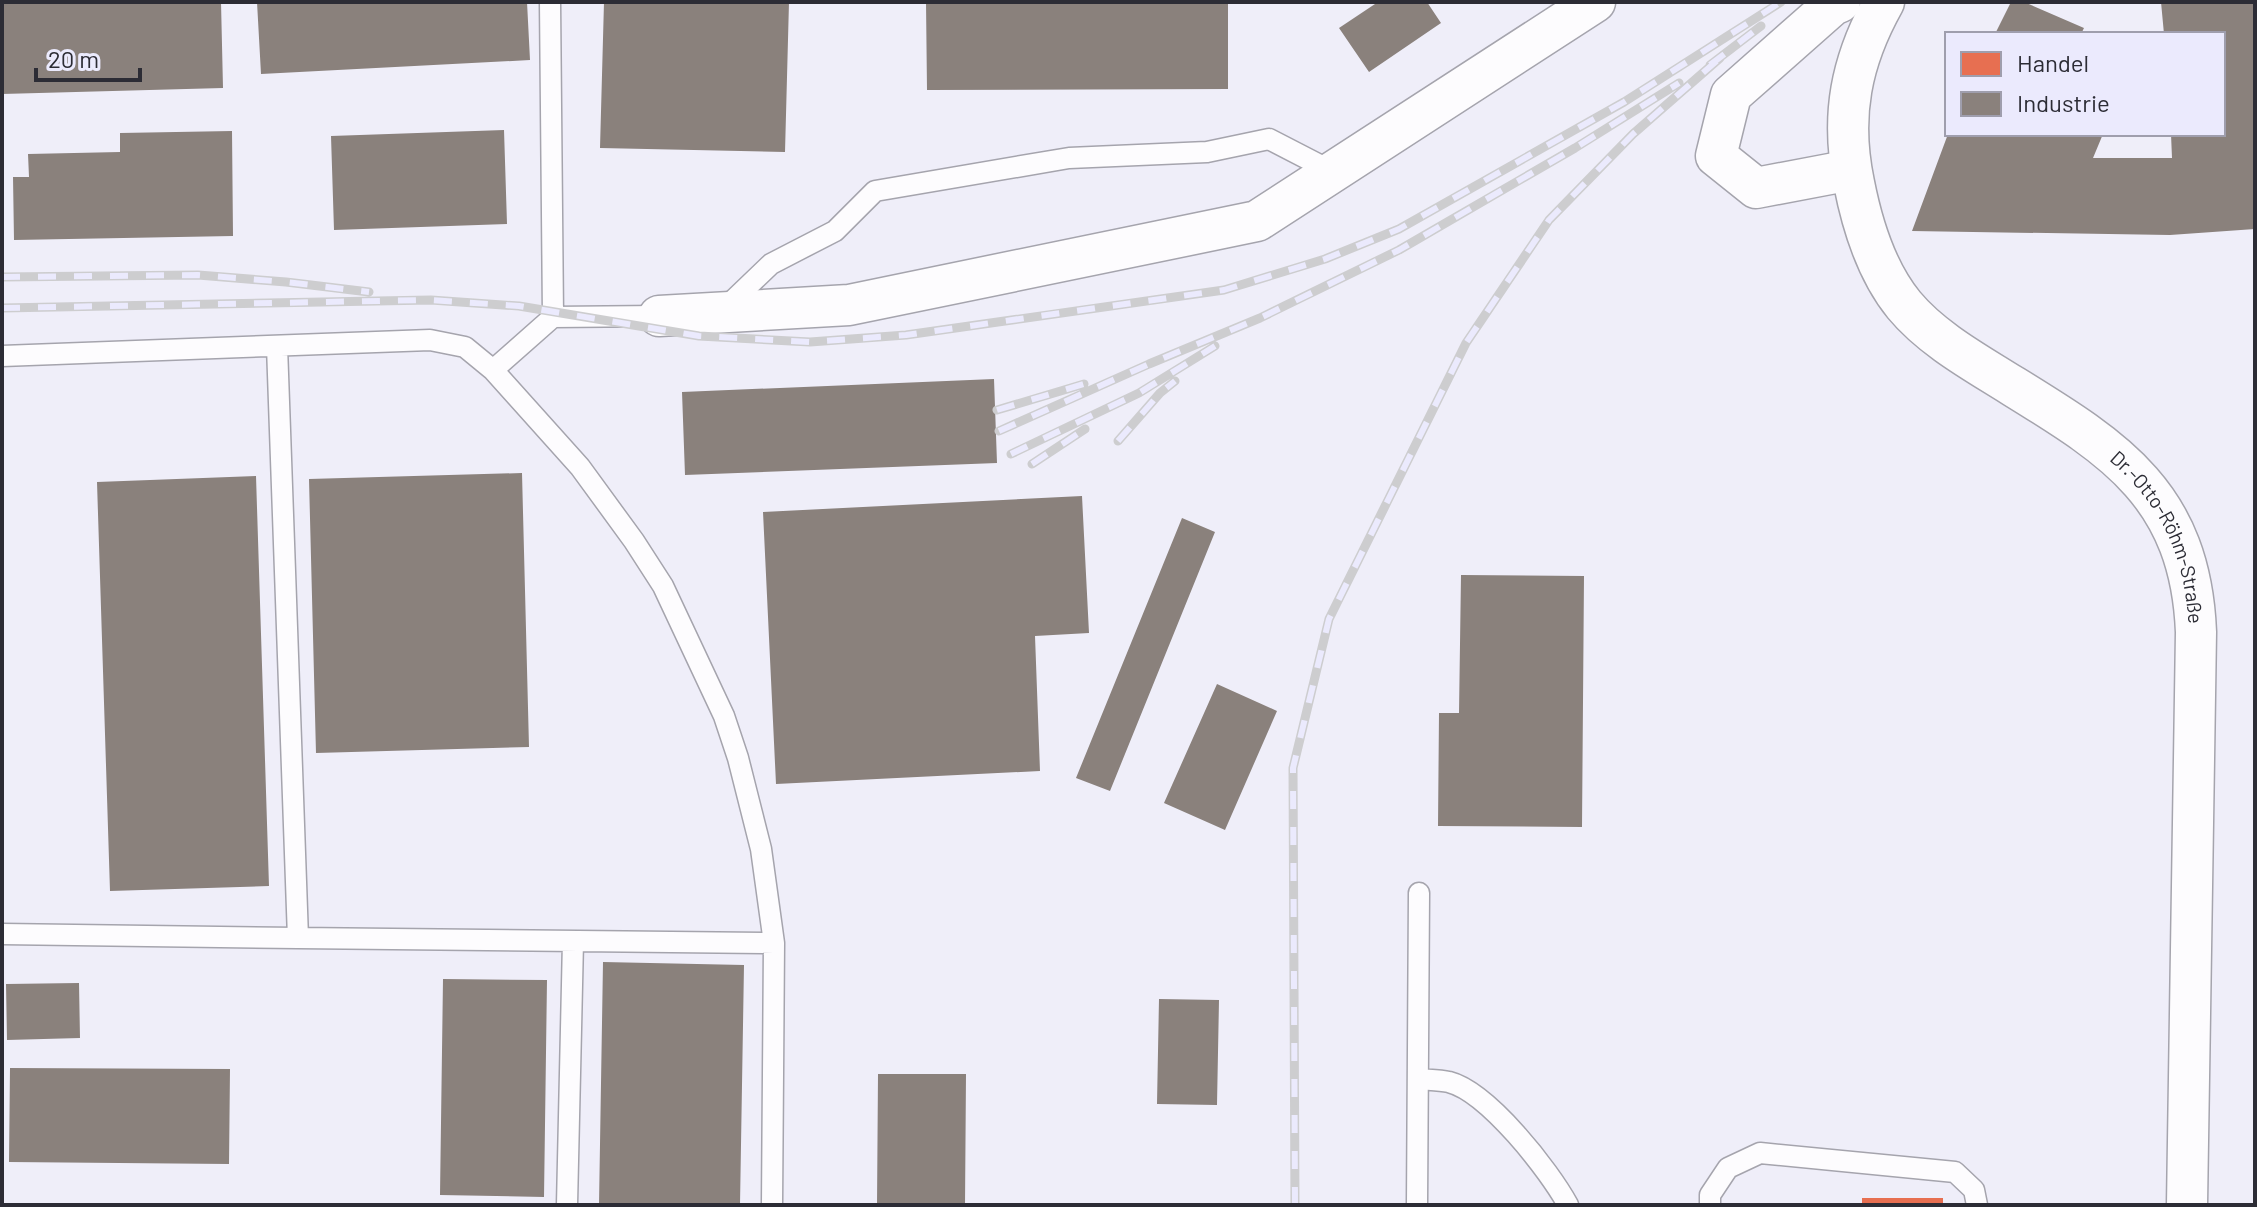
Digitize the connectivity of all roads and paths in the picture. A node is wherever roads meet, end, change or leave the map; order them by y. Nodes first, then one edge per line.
1 (550, 2) edge
2 (1595, 2) edge
3 (1840, 2) edge
4 (1884, 2) edge
5 (1851, 170) junction
6 (1333, 172) junction
7 (720, 313) junction
8 (659, 316) joint
9 (553, 317) junction
10 (277, 346) junction
11 (2, 356) edge
12 (493, 370) junction
13 (1419, 893) dead end
14 (2, 934) edge
15 (298, 938) junction
16 (573, 941) junction
17 (774, 943) junction
18 (1418, 1079) junction
19 (567, 1205) edge
20 (772, 1205) edge
21 (1417, 1205) edge
22 (1568, 1205) edge
23 (1710, 1205) edge
24 (1977, 1205) edge
25 (2187, 1205) edge

1 - 9 lane
2 - 6 street
3 - 5 street
4 - 5 street, Dr.-Otto-Röhm-Straße
5 - 25 street, Dr.-Otto-Röhm-Straße
6 - 7 street
6 - 7 lane
7 - 8 street
8 - 9 lane
9 - 12 lane
10 - 11 lane
10 - 12 lane
10 - 15 lane
12 - 17 lane
13 - 18 lane
14 - 15 lane
15 - 16 lane
16 - 17 lane
16 - 19 lane
17 - 20 lane
18 - 21 lane
18 - 22 lane
23 - 24 lane

